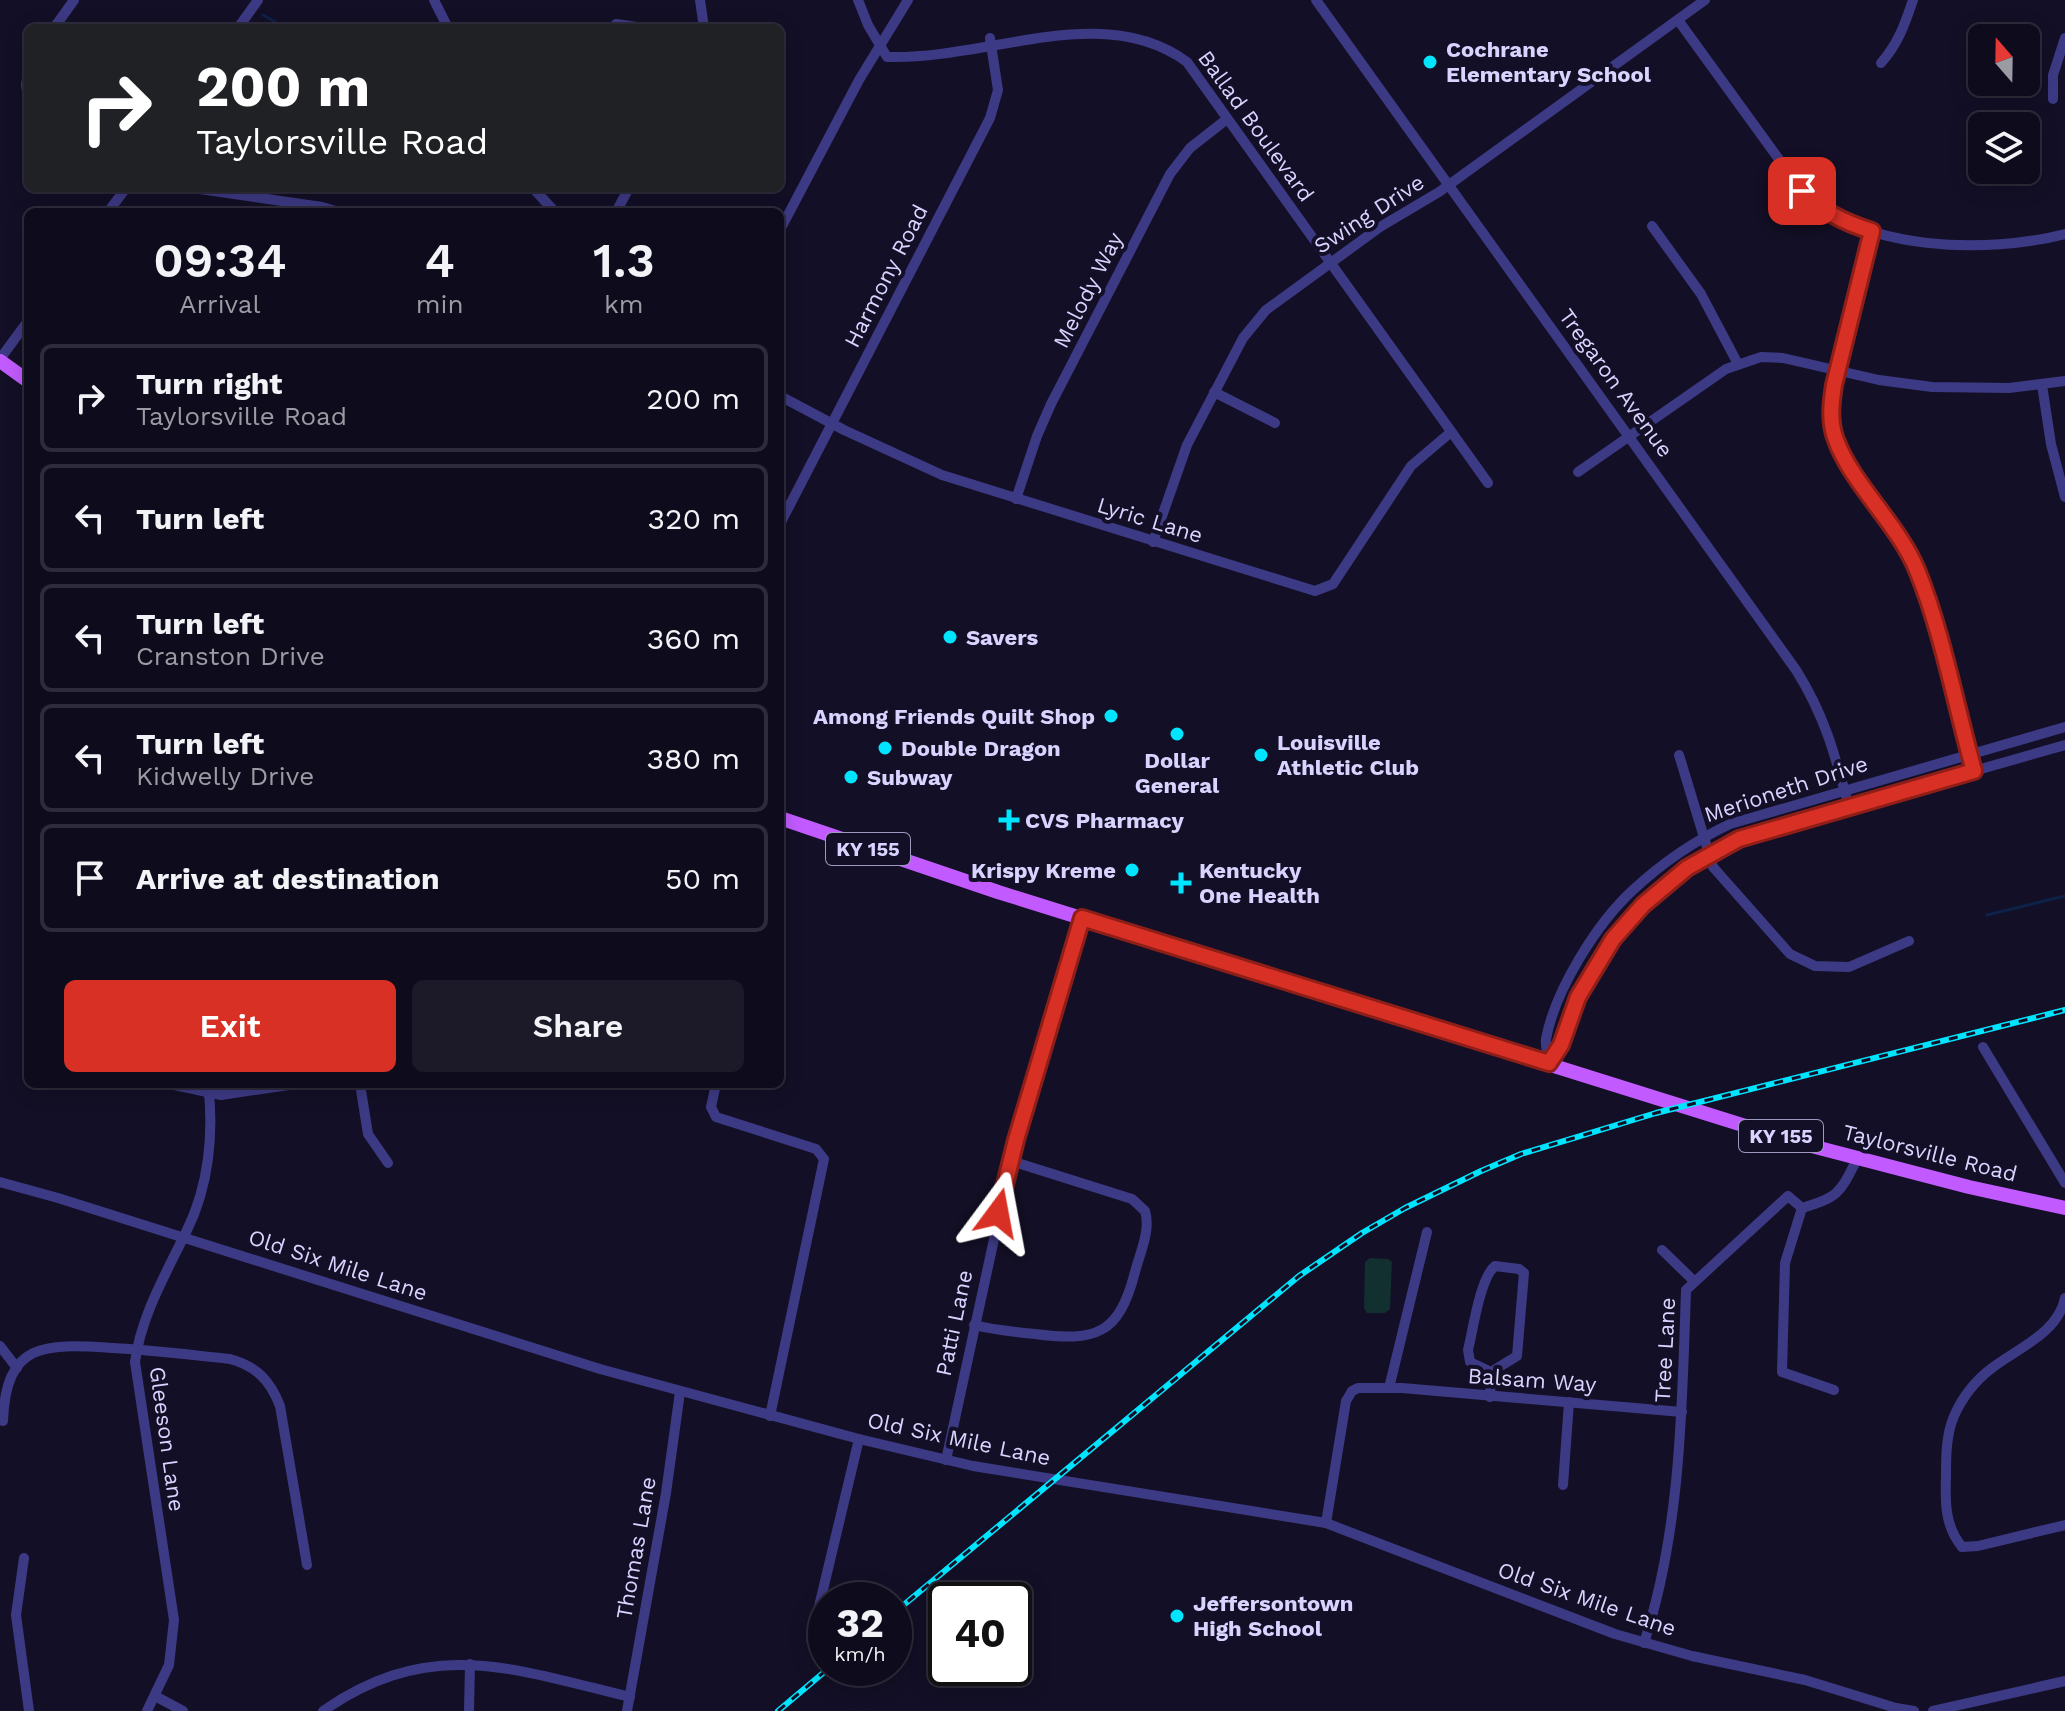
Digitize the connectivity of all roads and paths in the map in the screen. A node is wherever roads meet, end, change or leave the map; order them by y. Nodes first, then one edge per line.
1 (74, 0) edge
2 (258, 0) edge
3 (434, 0) edge
4 (700, 0) edge
5 (858, 0) edge
6 (908, 0) edge
7 (1316, 0) edge
8 (1705, 0) edge
9 (1913, 0) edge
10 (1678, 20) junction
11 (57, 24) edge
12 (241, 24) edge
13 (446, 24) edge
14 (703, 24) edge
15 (1032, 27) dead end
16 (1156, 33) dead end
17 (990, 38) junction
18 (2065, 38) edge
19 (880, 46) junction
20 (1881, 63) dead end
21 (2053, 99) dead end
22 (1227, 119) junction
23 (1448, 185) junction
24 (220, 192) edge
25 (537, 192) edge
26 (325, 208) edge
27 (551, 208) edge
28 (784, 222) edge
29 (1652, 226) dead end
30 (1872, 231) junction
31 (2065, 234) edge
32 (1330, 262) junction
33 (24, 327) edge
34 (0, 360) edge
35 (1738, 364) junction
36 (1837, 370) junction
37 (24, 378) edge
38 (2065, 381) edge
39 (2042, 385) junction
40 (1214, 392) junction
41 (784, 398) edge
42 (1275, 423) dead end
43 (832, 424) junction
44 (1451, 432) junction
45 (1629, 437) junction
46 (1578, 472) dead end
47 (1488, 483) dead end
48 (2065, 497) edge
49 (1016, 499) junction
50 (784, 516) edge
51 (1153, 542) junction
52 (2065, 727) edge
53 (2065, 745) edge
54 (1969, 754) junction
55 (1679, 755) dead end
56 (1974, 771) junction
57 (1844, 790) junction
58 (1849, 807) junction
59 (784, 819) edge
60 (1703, 837) junction
61 (1709, 854) junction
62 (1082, 918) junction
63 (1909, 941) dead end
64 (1983, 1047) dead end
65 (1549, 1063) junction
66 (209, 1088) edge
67 (268, 1088) edge
68 (361, 1088) edge
69 (716, 1088) edge
70 (1857, 1159) junction
71 (1011, 1161) junction
72 (388, 1163) dead end
73 (0, 1182) edge
74 (2065, 1183) edge
75 (1802, 1208) junction
76 (2065, 1208) edge
77 (1427, 1232) dead end
78 (183, 1237) junction
79 (1662, 1250) dead end
80 (1694, 1281) junction
81 (2065, 1298) edge
82 (974, 1325) junction
83 (0, 1346) edge
84 (137, 1349) junction
85 (17, 1368) junction
86 (1491, 1372) junction
87 (1384, 1388) junction
88 (1834, 1390) dead end
89 (680, 1392) junction
90 (1490, 1397) junction
91 (1569, 1402) junction
92 (1682, 1412) junction
93 (770, 1416) junction
94 (3, 1421) dead end
95 (859, 1439) junction
96 (946, 1460) junction
97 (1563, 1485) dead end
98 (1326, 1523) junction
99 (2065, 1525) edge
100 (24, 1558) dead end
101 (307, 1565) dead end
102 (825, 1582) edge
103 (1644, 1643) junction
104 (470, 1664) junction
105 (2065, 1681) edge
106 (155, 1696) junction
107 (630, 1697) junction
108 (1961, 1709) edge
109 (29, 1711) edge
110 (147, 1711) edge
111 (183, 1711) edge
112 (323, 1711) edge
113 (469, 1711) edge
114 (627, 1711) edge
115 (1914, 1711) edge
116 (1933, 1711) edge

1 - 11 street
2 - 12 street
3 - 13 street
4 - 14 street
5 - 19 street
6 - 19 street
7 - 23 street, Tregaron Avenue
8 - 10 street, Swing Drive
9 - 20 street
10 - 23 street, Swing Drive
10 - 30 street
15 - 17 street
16 - 22 street, Ballad Boulevard
17 - 19 street
17 - 43 street, Harmony Road
18 - 21 street
19 - 28 street
22 - 32 street, Ballad Boulevard
22 - 49 street, Melody Way
23 - 32 street, Swing Drive
23 - 45 street, Tregaron Avenue
24 - 26 street
25 - 27 street
29 - 35 street
30 - 31 street
30 - 36 street
32 - 40 street, Swing Drive
32 - 44 street, Ballad Boulevard
33 - 34 street
34 - 37 main road
35 - 36 street
35 - 45 street
36 - 39 street
36 - 54 street
38 - 39 street
39 - 48 street
40 - 42 street
40 - 51 street, Swing Drive
41 - 43 street, Lyric Lane
43 - 49 street, Lyric Lane
43 - 50 street, Harmony Road
44 - 47 street, Ballad Boulevard
44 - 51 street, Lyric Lane
45 - 46 street
45 - 57 street, Tregaron Avenue
49 - 51 street, Lyric Lane
52 - 54 street, Merioneth Drive
53 - 56 street
54 - 56 street
54 - 57 street, Merioneth Drive
55 - 60 street
56 - 58 street
57 - 58 street, Tregaron Avenue
57 - 60 street, Merioneth Drive
58 - 61 street
59 - 62 main road, Taylorsville Road / KY 155
60 - 61 street
60 - 65 street, Merioneth Drive
61 - 63 street
61 - 65 street
62 - 65 main road, Taylorsville Road / KY 155
62 - 71 street, Patti Lane
64 - 74 street
65 - 70 main road, Taylorsville Road / KY 155
66 - 67 street
66 - 78 street, Gleeson Lane
68 - 72 street
69 - 93 street
70 - 75 street, Tree Lane
70 - 76 main road, Taylorsville Road / KY 155
71 - 82 street, Patti Lane
71 - 82 street
73 - 78 street, Old Six Mile Lane
75 - 80 street, Tree Lane
75 - 88 street
77 - 87 street
78 - 84 street, Gleeson Lane
78 - 89 street, Old Six Mile Lane
79 - 80 street
80 - 92 street, Tree Lane
81 - 99 street
82 - 96 street, Patti Lane
83 - 85 street
84 - 85 street
84 - 101 street
84 - 106 street, Gleeson Lane
85 - 94 street
86 - 86 street
86 - 90 street
87 - 90 street, Balsam Way
87 - 98 street
89 - 93 street, Old Six Mile Lane
89 - 107 street, Thomas Lane
90 - 91 street, Balsam Way
91 - 92 street, Balsam Way
91 - 97 street
92 - 103 street, Tree Lane
93 - 95 street, Old Six Mile Lane
95 - 96 street, Old Six Mile Lane
95 - 102 street
96 - 98 street, Old Six Mile Lane
98 - 103 street, Old Six Mile Lane
100 - 109 street
103 - 115 street, Old Six Mile Lane
104 - 107 street
104 - 112 street
104 - 113 street
105 - 108 street
106 - 110 street, Gleeson Lane
106 - 111 street
107 - 114 street, Thomas Lane
108 - 116 street

